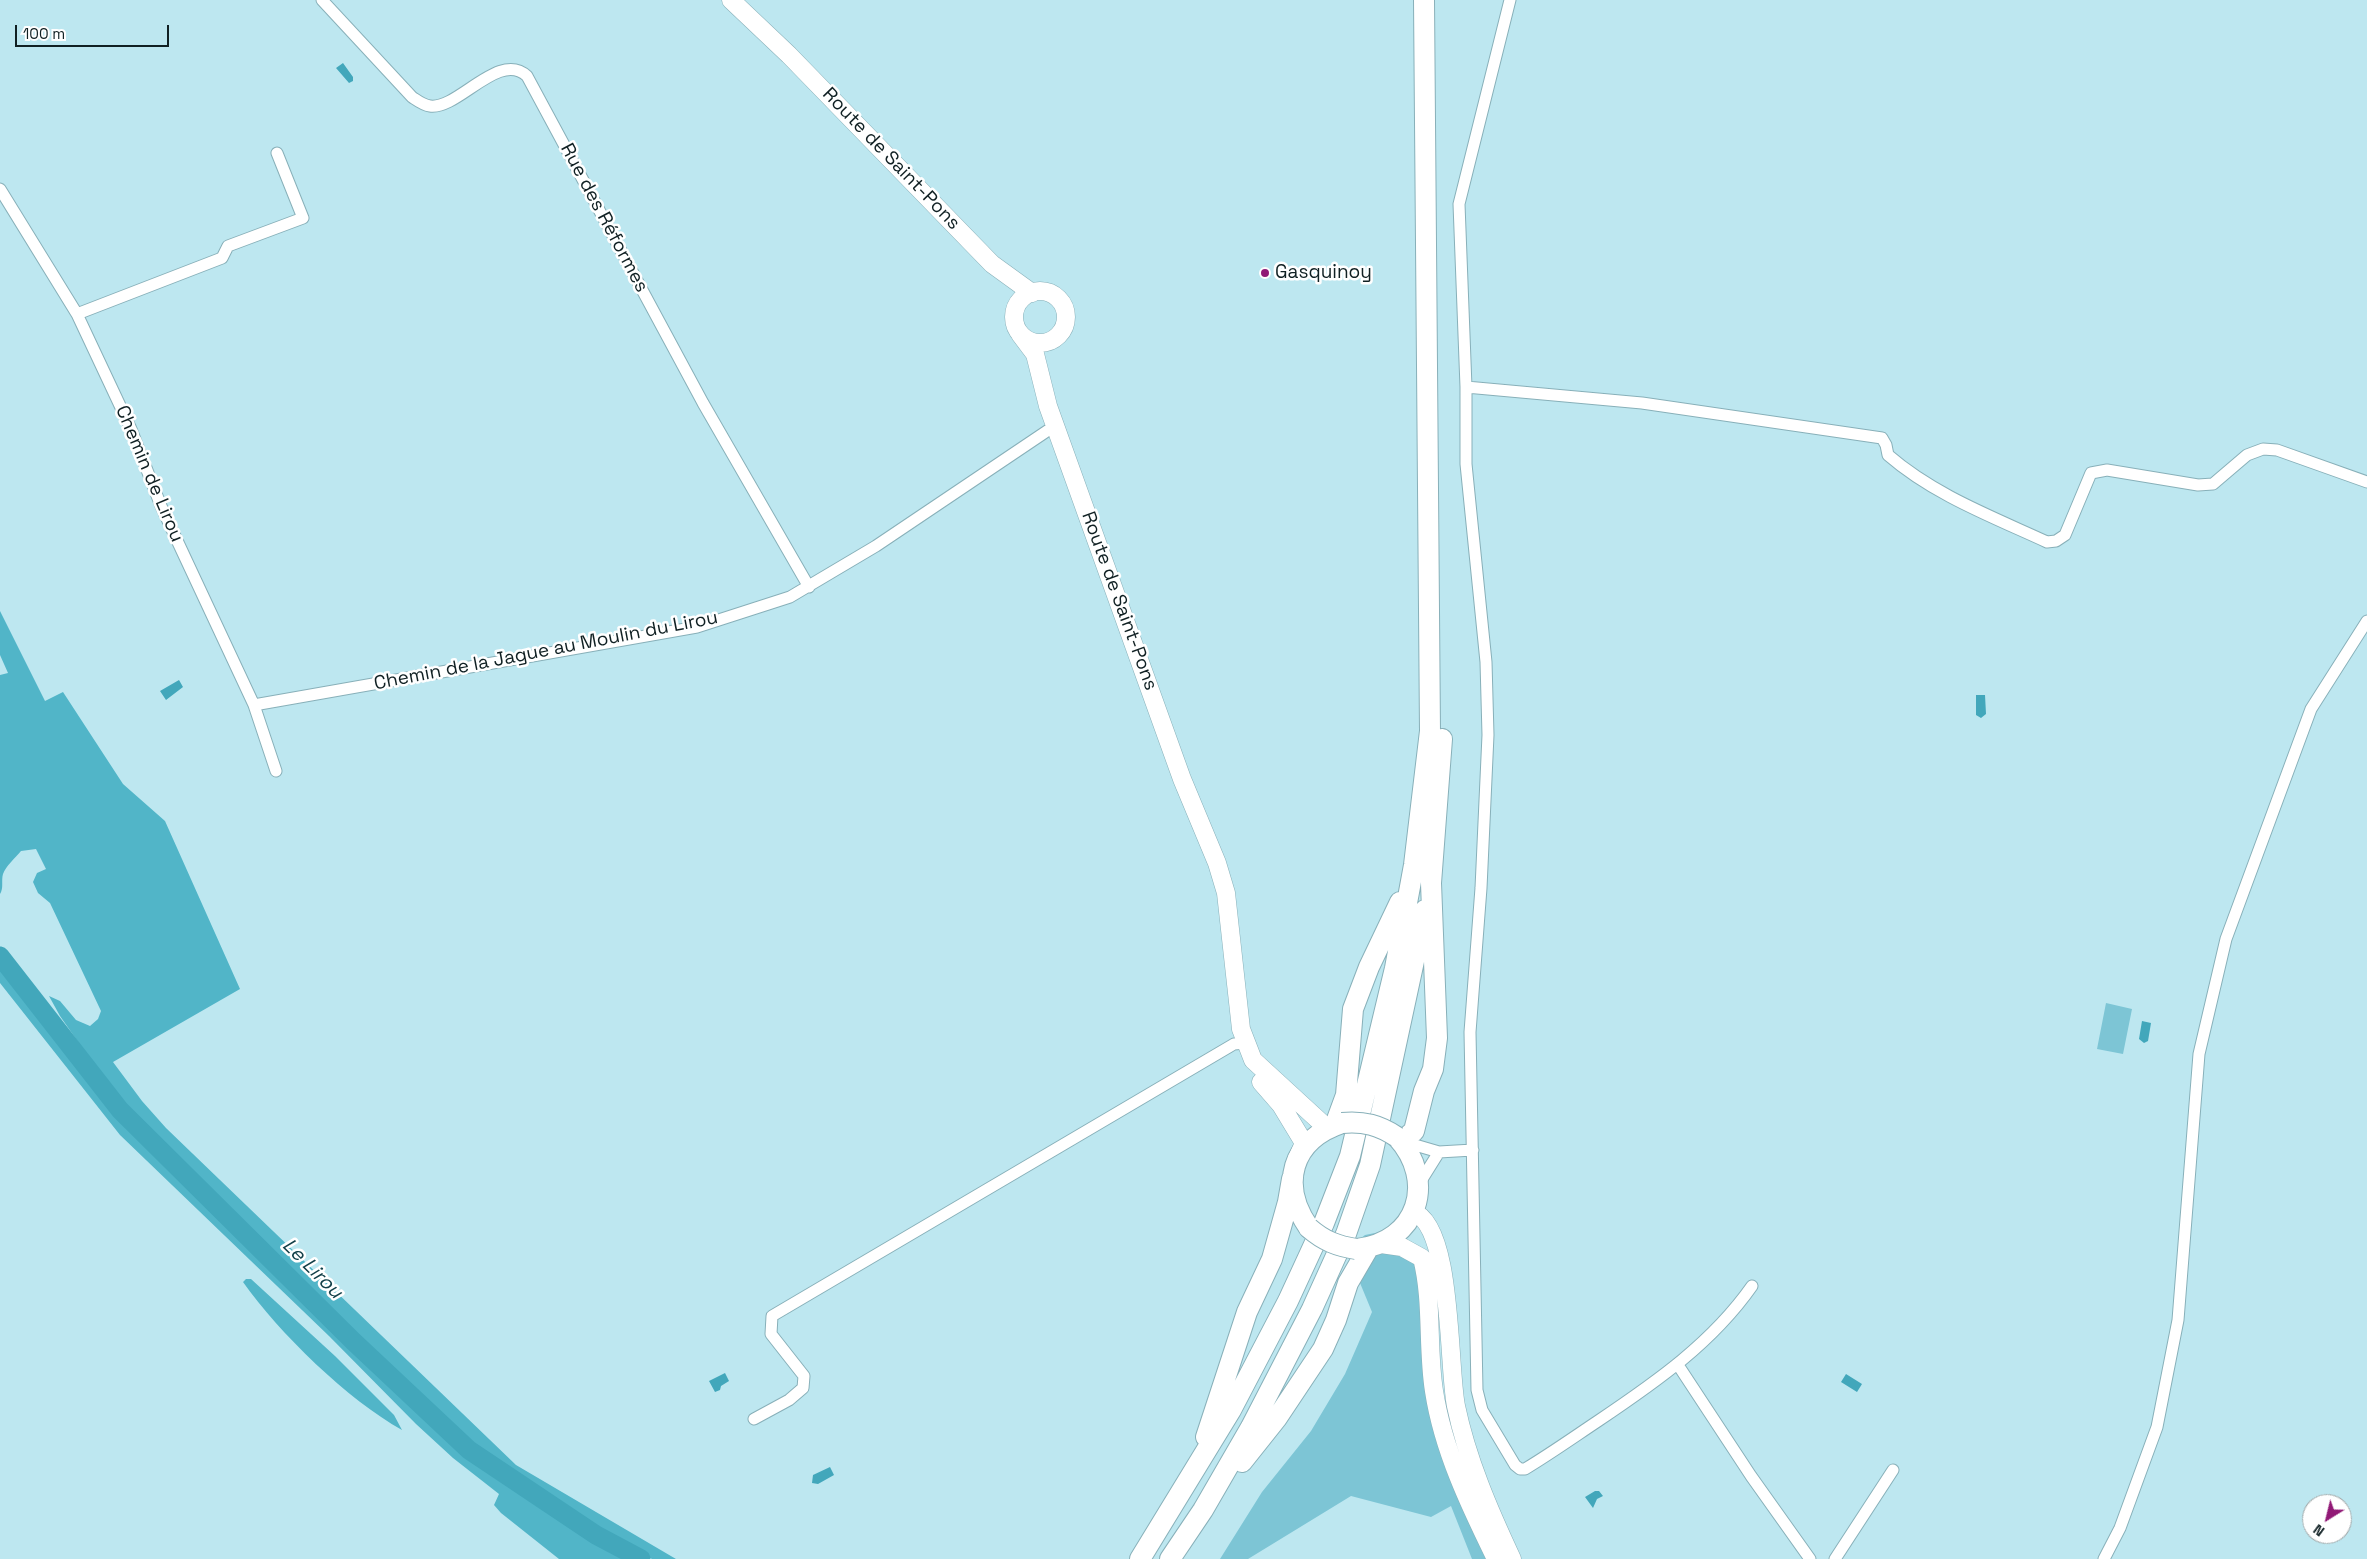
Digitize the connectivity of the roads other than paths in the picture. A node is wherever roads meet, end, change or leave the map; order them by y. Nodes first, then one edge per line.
1 (322, 0) edge
2 (718, 0) edge
3 (731, 0) edge
4 (1424, 0) edge
5 (1437, 0) edge
6 (1510, 0) edge
7 (789, 55) junction
8 (277, 153) dead end
9 (0, 189) edge
10 (992, 264) junction
11 (1032, 293) junction
12 (1015, 309) junction
13 (77, 314) junction
14 (1020, 334) junction
15 (1054, 339) junction
16 (1466, 387) junction
17 (1056, 426) junction
18 (2367, 482) edge
19 (809, 587) junction
20 (2367, 620) edge
21 (254, 705) junction
22 (276, 771) dead end
23 (1414, 865) junction
24 (1431, 883) junction
25 (1240, 1043) junction
26 (1335, 1125) junction
27 (1402, 1143) junction
28 (1473, 1150) junction
29 (1439, 1152) junction
30 (1294, 1170) junction
31 (1419, 1184) junction
32 (1413, 1212) junction
33 (1369, 1247) junction
34 (1752, 1286) dead end
35 (1678, 1365) junction
36 (754, 1419) dead end
37 (1894, 1470) dead end
38 (1203, 1510) junction
39 (1168, 1517) junction
40 (1140, 1559) edge
41 (1170, 1559) edge
42 (1496, 1559) edge
43 (1512, 1559) edge
44 (1810, 1559) edge
45 (1835, 1559) edge
46 (2104, 1559) edge

1 - 19 street, Rue des Réformes
2 - 7 main road, Route de Saint-Pons
3 - 7 main road, Route de Saint-Pons
4 - 23 highway
5 - 24 highway
6 - 16 street
7 - 10 main road, Route de Saint-Pons
8 - 13 street
9 - 13 street, Chemin de Lirou
10 - 11 main road, Route de Saint-Pons
10 - 12 main road, Route de Saint-Pons
11 - 12 main road
11 - 15 main road
12 - 14 main road
13 - 21 street, Chemin de Lirou
14 - 15 main road
14 - 17 main road, Route de Saint-Pons
15 - 17 main road, Route de Saint-Pons
16 - 18 street
16 - 28 street
17 - 19 street, Chemin de la Jague au Moulin du Lirou
17 - 25 main road, Route de Saint-Pons
19 - 21 street, Chemin de la Jague au Moulin du Lirou
20 - 46 street
21 - 22 street, Chemin de Lirou
23 - 26 highway
23 - 39 highway
24 - 27 highway
24 - 38 highway
25 - 26 main road, Route de Saint-Pons
25 - 30 main road, Route de Saint-Pons
25 - 36 street
26 - 27 highway, bridge
26 - 30 highway
27 - 29 street
27 - 31 highway
28 - 29 street
28 - 35 street
29 - 31 street
30 - 33 highway, bridge
30 - 39 highway
31 - 32 highway
32 - 33 highway
32 - 43 main road
33 - 38 highway
33 - 42 main road
34 - 35 street
35 - 44 street
37 - 45 street
38 - 41 highway
39 - 40 highway

